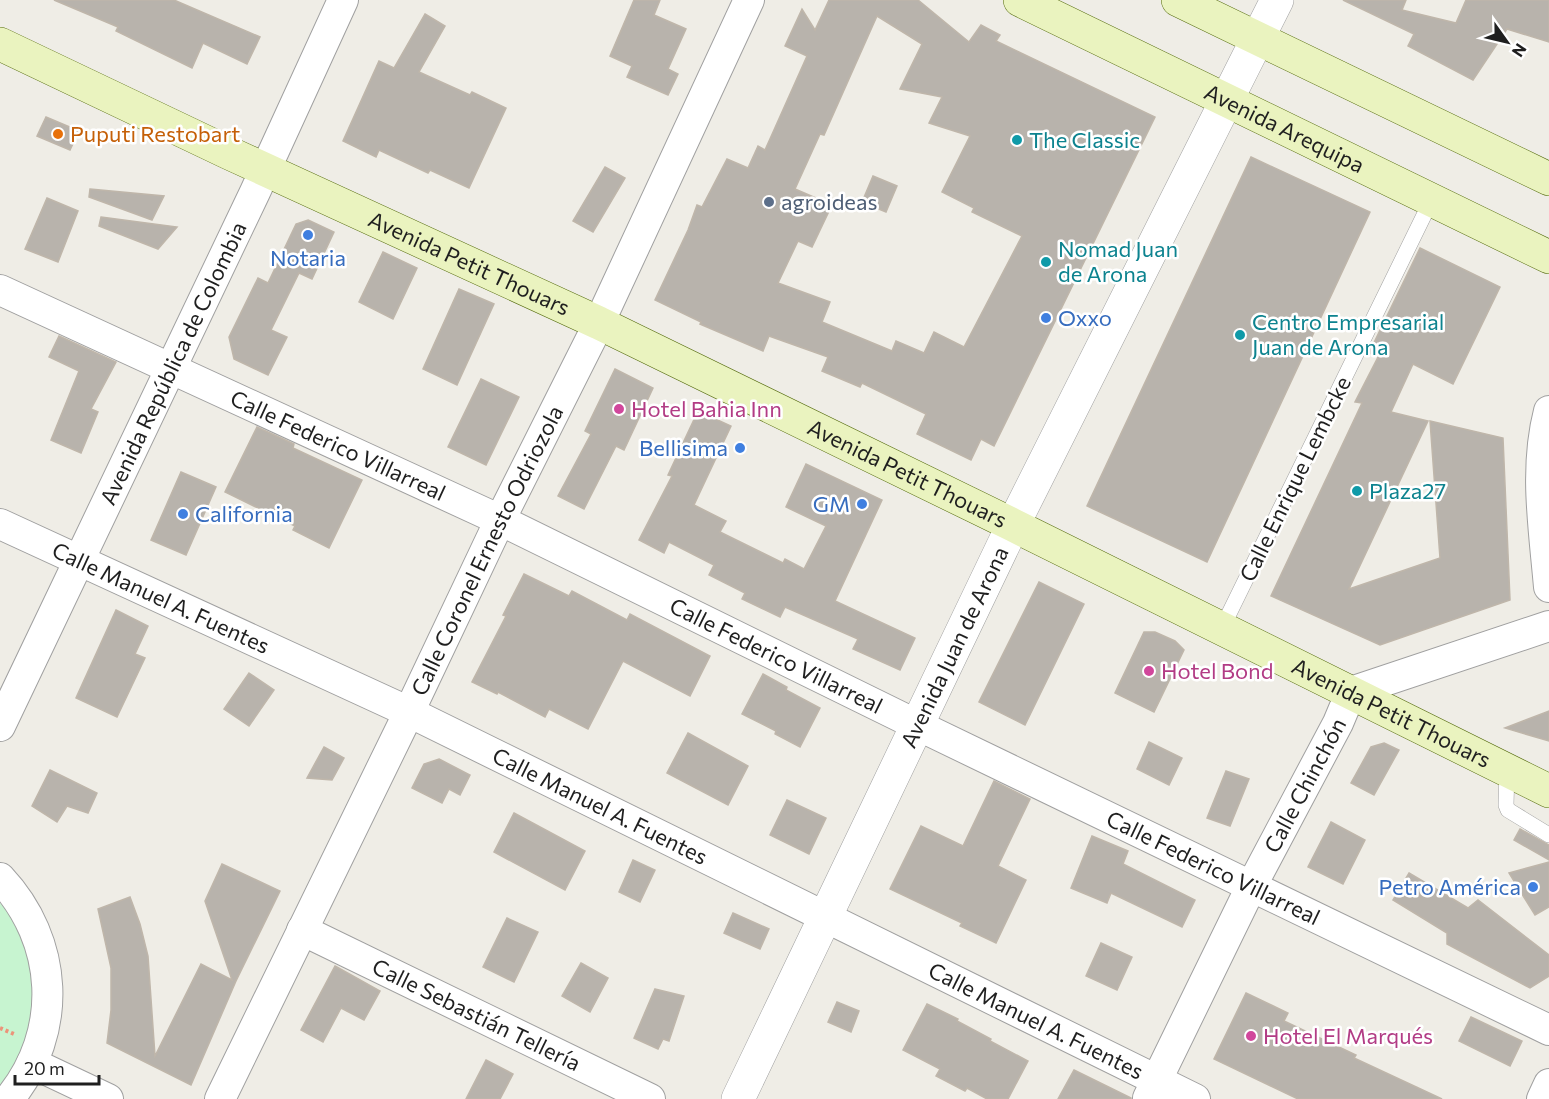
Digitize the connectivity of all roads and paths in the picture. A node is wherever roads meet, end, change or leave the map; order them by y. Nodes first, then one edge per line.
1 (343, 0) edge
2 (749, 0) edge
3 (1020, 0) edge
4 (1178, 0) edge
5 (1277, 0) edge
6 (1257, 38) junction
7 (0, 44) edge
8 (1225, 100) junction
9 (265, 170) junction
10 (1549, 179) edge
11 (1431, 201) junction
12 (1549, 257) edge
13 (0, 290) edge
14 (599, 323) junction
15 (171, 368) junction
16 (1549, 411) edge
17 (500, 520) junction
18 (0, 524) edge
19 (1013, 525) junction
20 (78, 560) junction
21 (1549, 586) edge
22 (1549, 626) edge
23 (1222, 628) junction
24 (1351, 692) junction
25 (409, 712) junction
26 (916, 724) junction
27 (0, 726) edge
28 (1507, 770) junction
29 (1549, 791) edge
30 (1549, 835) edge
31 (0, 878) edge
32 (1252, 885) junction
33 (825, 916) junction
34 (302, 930) junction
35 (1549, 1030) edge
36 (32, 1063) junction
37 (1549, 1084) edge
38 (1152, 1090) edge
39 (9, 1099) edge
40 (108, 1099) edge
41 (220, 1099) edge
42 (650, 1099) edge
43 (738, 1099) edge
44 (1195, 1099) edge
45 (1542, 1099) edge

1 - 9 street, Avenida República de Colombia
2 - 14 street, Calle Coronel Ernesto Odriozola
3 - 8 main road, Avenida Arequipa
4 - 6 main road
5 - 6 street, Avenida Juan de Arona
6 - 8 street, Avenida Juan de Arona
6 - 10 main road
7 - 9 main road, Avenida Petit Thouars
8 - 11 main road, Avenida Arequipa
8 - 19 street, Avenida Juan de Arona
9 - 14 main road, Avenida Petit Thouars
9 - 15 street, Avenida República de Colombia
11 - 12 main road, Avenida Arequipa
11 - 23 lane, Calle Enrique Lembcke
13 - 15 street, Calle Federico Villarreal
14 - 17 street, Calle Coronel Ernesto Odriozola
14 - 19 main road, Avenida Petit Thouars
15 - 17 street, Calle Federico Villarreal
15 - 20 street, Avenida República de Colombia
16 - 21 street
17 - 25 street, Calle Coronel Ernesto Odriozola
17 - 26 street, Calle Federico Villarreal
18 - 20 street, Calle Manuel A. Fuentes
19 - 23 main road, Avenida Petit Thouars
19 - 26 street, Avenida Juan de Arona
20 - 25 street, Calle Manuel A. Fuentes
20 - 27 street, Avenida República de Colombia
22 - 24 street, Calle Chinchón
23 - 24 main road, Avenida Petit Thouars
24 - 28 main road, Avenida Petit Thouars
24 - 32 street, Calle Chinchón
25 - 33 street, Calle Manuel A. Fuentes
25 - 34 street, Calle Coronel Ernesto Odriozola
26 - 32 street, Calle Federico Villarreal
26 - 33 street, Avenida Juan de Arona
28 - 29 main road, Avenida Petit Thouars
28 - 30 lane
31 - 36 street
32 - 35 street, Calle Federico Villarreal
32 - 38 street, Calle Chinchón
33 - 38 street, Calle Manuel A. Fuentes
33 - 43 street, Avenida Juan de Arona
34 - 41 street, Calle Coronel Ernesto Odriozola
34 - 42 street, Calle Sebastián Tellería
36 - 39 street
36 - 40 street
37 - 45 street
38 - 44 street, Calle Manuel A. Fuentes

